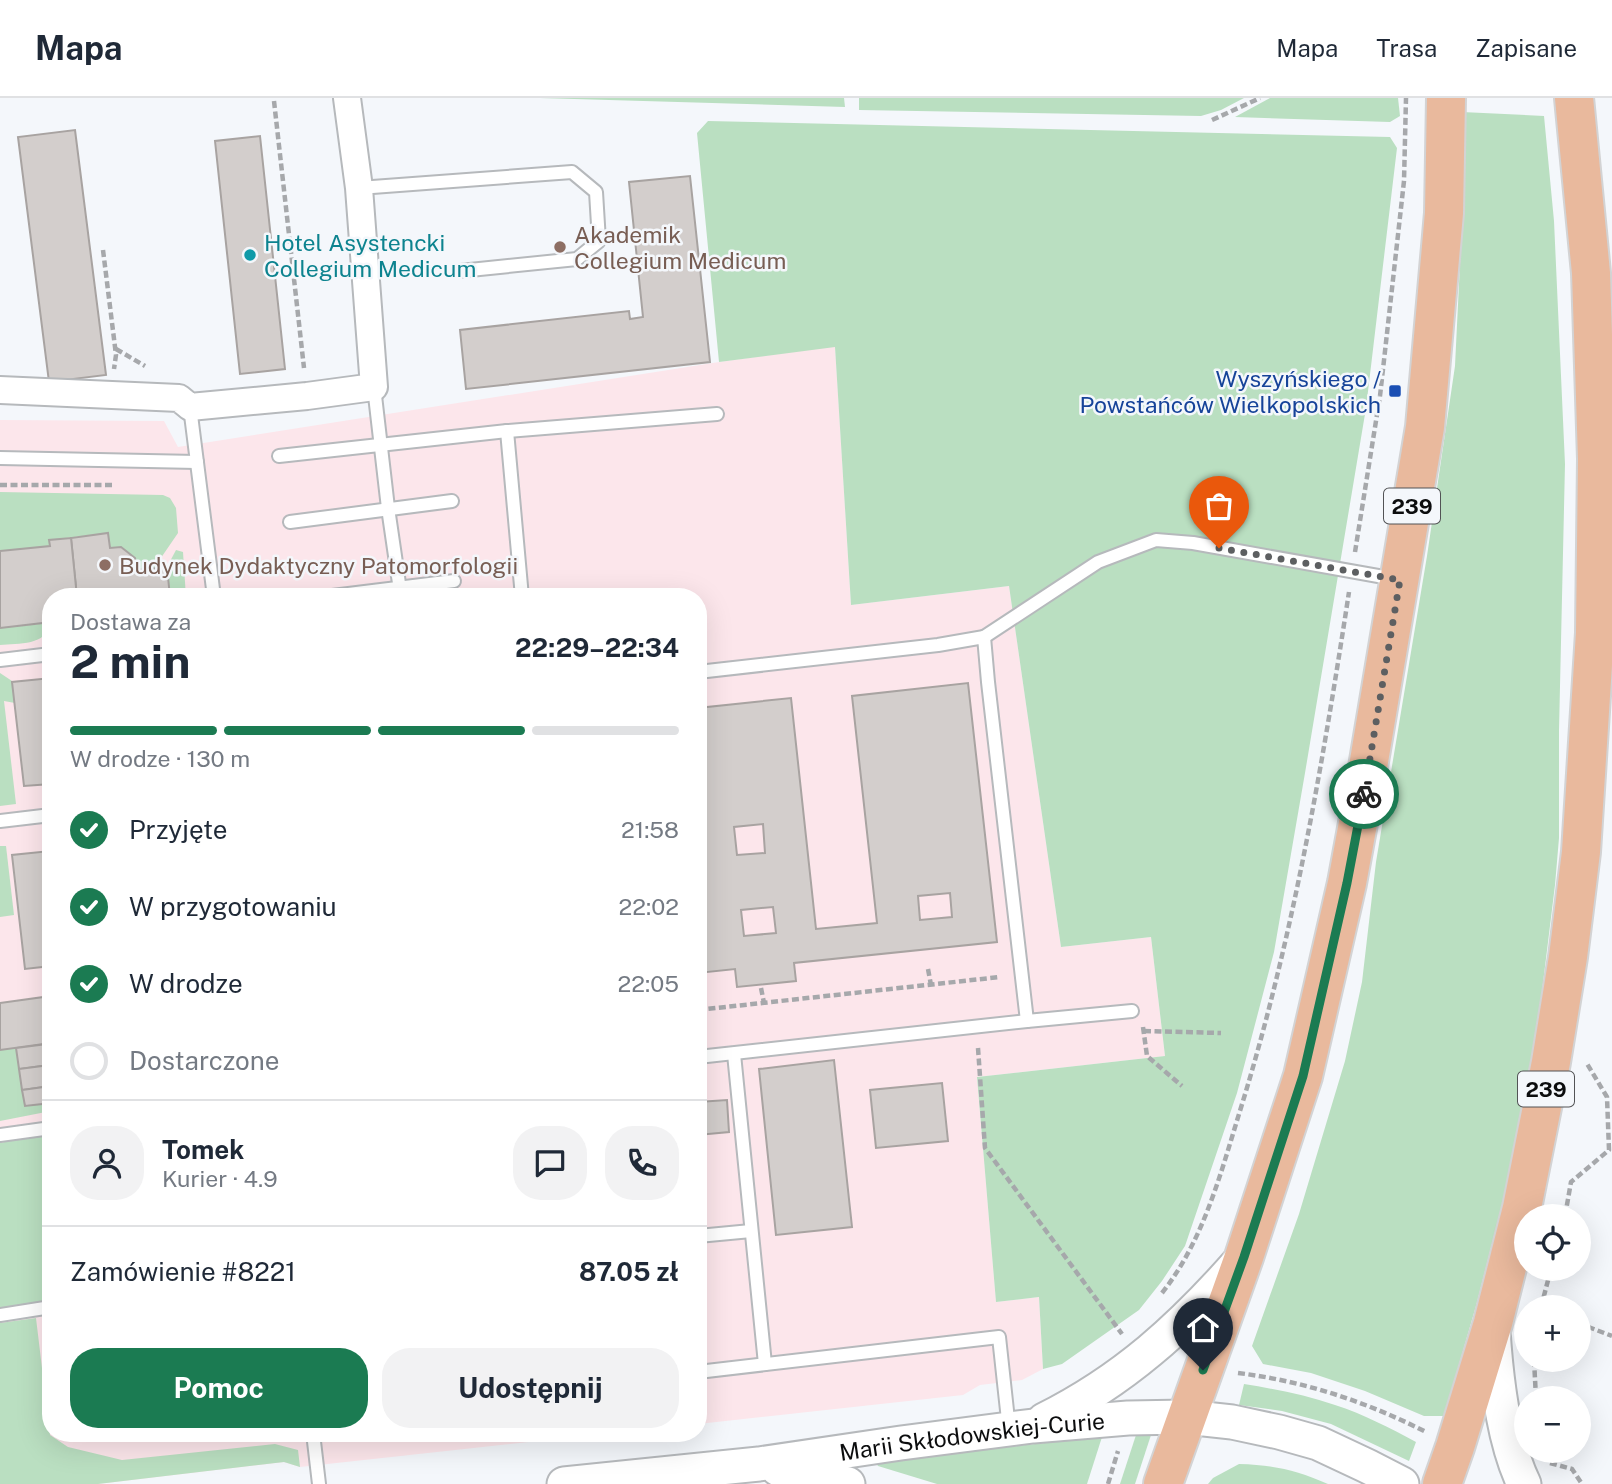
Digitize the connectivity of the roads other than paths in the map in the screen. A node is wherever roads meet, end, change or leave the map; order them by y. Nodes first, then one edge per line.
1 (347, 98) edge
2 (1446, 98) edge
3 (1574, 98) edge
4 (359, 188) junction
5 (460, 271) dead end
6 (374, 387) junction
7 (0, 390) edge
8 (185, 403) junction
9 (717, 414) dead end
10 (507, 431) junction
11 (381, 444) junction
12 (279, 456) dead end
13 (0, 458) edge
14 (197, 462) junction
15 (452, 501) dead end
16 (388, 508) junction
17 (290, 522) dead end
18 (1400, 580) junction
19 (454, 581) dead end
20 (213, 588) edge
21 (399, 588) edge
22 (420, 588) edge
23 (521, 588) edge
24 (984, 637) junction
25 (42, 655) edge
26 (0, 660) edge
27 (707, 671) edge
28 (42, 816) edge
29 (0, 821) edge
30 (1132, 1011) road end
31 (1027, 1021) junction
32 (734, 1054) junction
33 (707, 1057) edge
34 (42, 1129) edge
35 (0, 1135) edge
36 (751, 1231) junction
37 (707, 1235) edge
38 (1244, 1257) junction
39 (42, 1308) edge
40 (0, 1315) edge
41 (1493, 1323) junction
42 (765, 1364) junction
43 (707, 1371) edge
44 (1186, 1417) junction
45 (1021, 1427) junction
46 (314, 1442) edge
47 (759, 1464) junction
48 (1532, 1472) edge
49 (319, 1484) edge
50 (564, 1484) edge
51 (848, 1484) edge
52 (1163, 1484) edge
53 (1402, 1484) edge
54 (1442, 1484) edge

1 - 4 street
2 - 18 main road, 239
3 - 41 main road, 239
4 - 5 lane
4 - 6 street
6 - 8 street
6 - 11 lane
7 - 8 street
8 - 14 lane
9 - 10 lane
10 - 11 lane
10 - 23 lane
11 - 12 lane
11 - 16 lane
13 - 14 lane
14 - 20 lane
15 - 16 lane
16 - 17 lane
16 - 21 lane
18 - 24 lane
18 - 38 main road, 239
19 - 22 lane
24 - 27 lane
24 - 31 lane
25 - 26 lane
28 - 29 lane
30 - 31 lane
31 - 32 lane
32 - 33 lane
32 - 36 lane
34 - 35 lane
36 - 37 lane
36 - 42 lane
38 - 44 main road, 239
38 - 45 street
39 - 40 lane
41 - 48 street
41 - 54 main road, 239
42 - 43 lane
42 - 45 lane
44 - 45 street, Marii Skłodowskiej-Curie
44 - 52 main road, 239
44 - 53 street, Marii Skłodowskiej-Curie
45 - 47 street, Marii Skłodowskiej-Curie
46 - 49 lane
47 - 50 street, Marii Skłodowskiej-Curie
47 - 51 street, Marii Skłodowskiej-Curie

